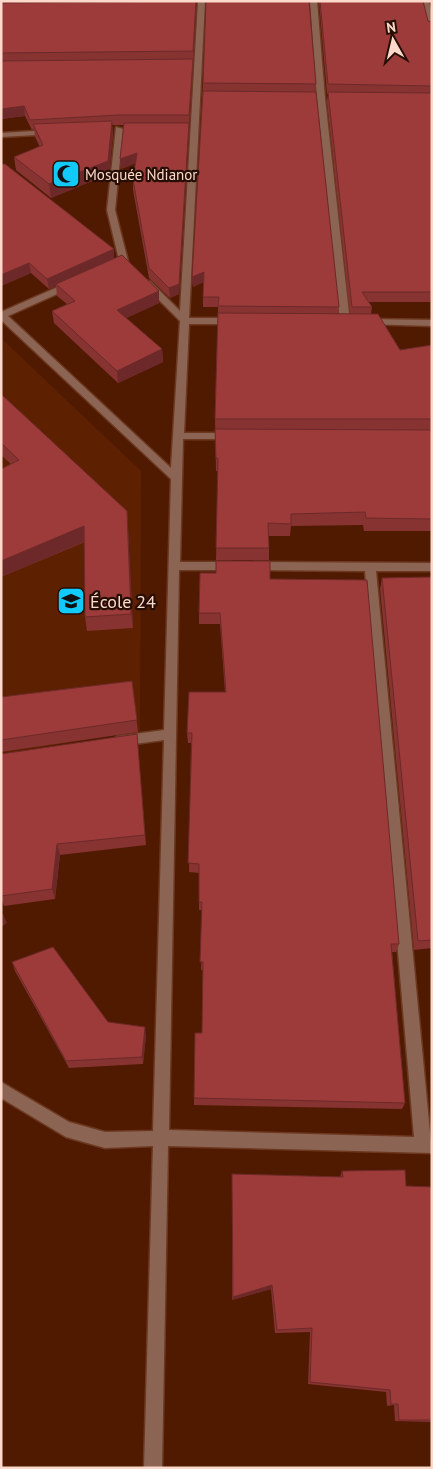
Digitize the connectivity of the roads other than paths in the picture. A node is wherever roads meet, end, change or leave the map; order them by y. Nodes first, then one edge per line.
1 (313, 1) edge
2 (425, 1) edge
3 (199, 5) edge
4 (432, 30) edge
5 (311, 98) edge
6 (321, 98) junction
7 (330, 98) edge
8 (119, 129) junction
9 (129, 129) edge
10 (109, 130) edge
11 (60, 132) edge
12 (1, 135) edge
13 (108, 248) edge
14 (130, 268) junction
15 (106, 269) edge
16 (80, 280) edge
17 (1, 316) edge
18 (185, 321) junction
19 (245, 321) edge
20 (432, 323) edge
21 (178, 436) junction
22 (247, 436) edge
23 (176, 478) junction
24 (174, 566) junction
25 (370, 566) junction
26 (432, 567) edge
27 (170, 734) junction
28 (104, 744) edge
29 (1, 1090) edge
30 (161, 1138) junction
31 (428, 1145) edge
32 (153, 1468) edge

1 - 6 street
2 - 4 street
3 - 18 street
5 - 6 street
6 - 7 street
6 - 20 street
8 - 9 street
8 - 10 street
8 - 14 street
11 - 12 street
13 - 14 street
14 - 15 street
14 - 18 street
16 - 17 street
17 - 23 street
18 - 19 street
18 - 21 street
21 - 22 street
21 - 23 street
23 - 24 street
24 - 25 street
24 - 27 street
25 - 26 street
25 - 31 street
27 - 28 street
27 - 30 street
29 - 30 street
30 - 31 street
30 - 32 street

